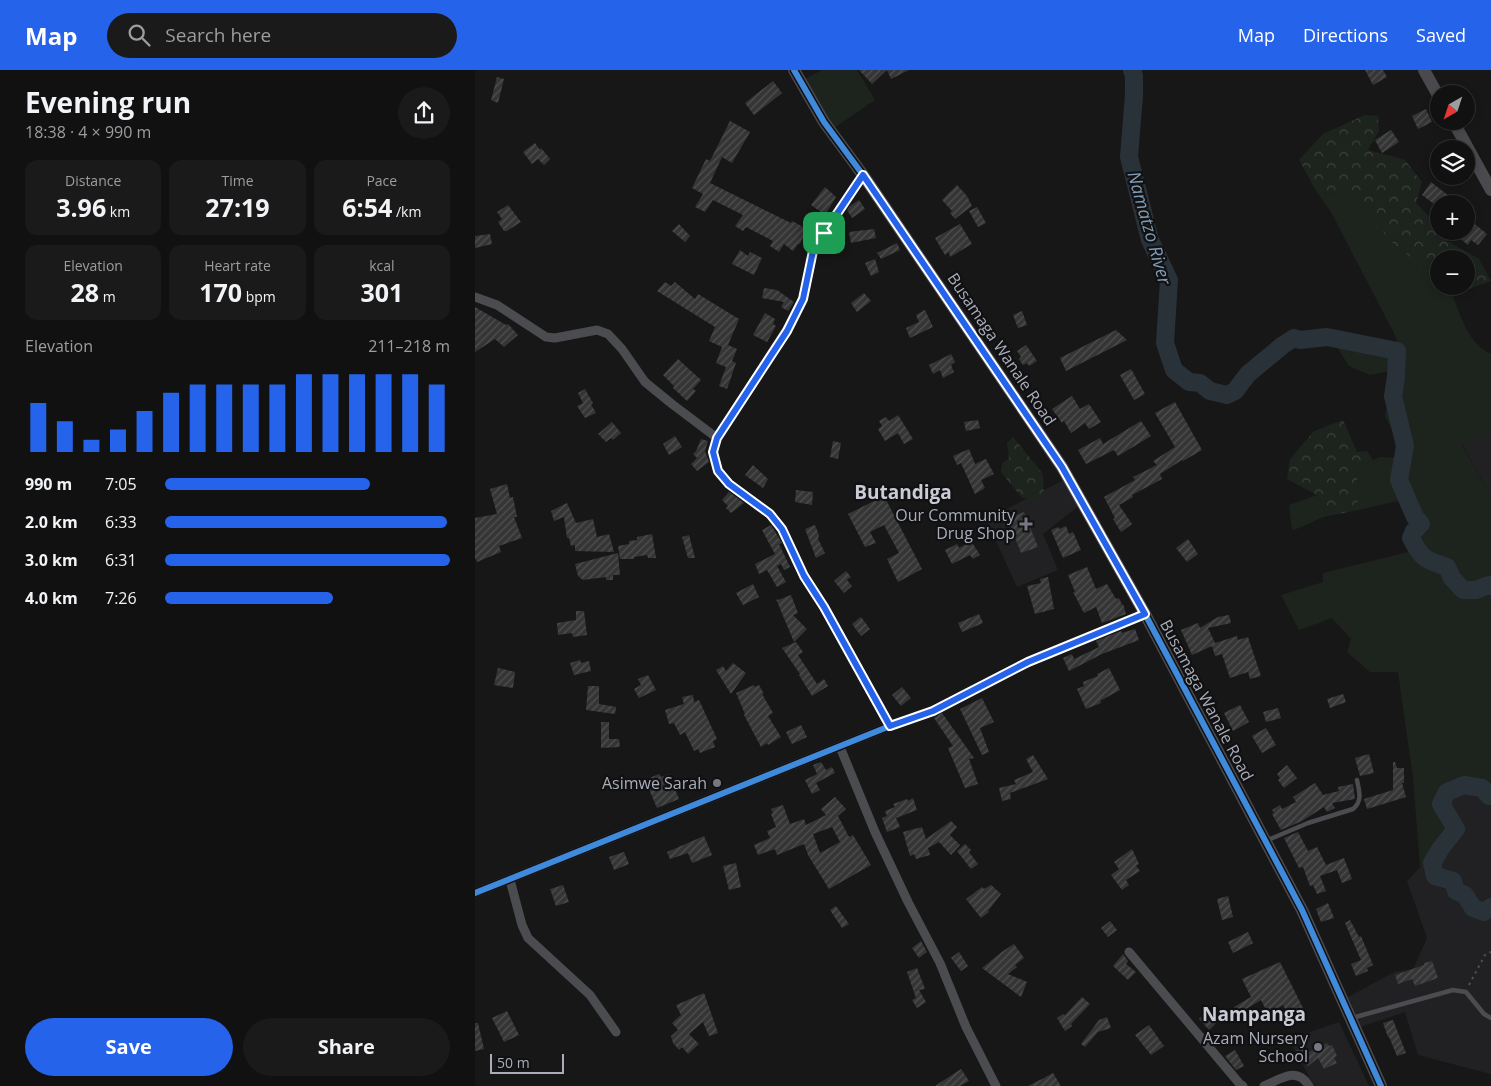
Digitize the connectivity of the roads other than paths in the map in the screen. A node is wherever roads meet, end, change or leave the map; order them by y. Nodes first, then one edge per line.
1 (794, 70) edge
2 (1424, 70) edge
3 (1433, 85) edge
4 (1458, 130) edge
5 (863, 175) junction
6 (1491, 190) edge
7 (475, 297) edge
8 (717, 438) junction
9 (1145, 614) junction
10 (890, 726) junction
11 (840, 747) junction
12 (1357, 780) dead end
13 (1266, 840) junction
14 (510, 880) junction
15 (475, 893) edge
16 (1129, 952) dead end
17 (1491, 1018) edge
18 (1351, 1019) junction
19 (616, 1032) dead end
20 (996, 1086) edge
21 (1243, 1086) edge
22 (1264, 1086) edge
23 (1309, 1086) edge
24 (1381, 1086) edge

1 - 5 street, Busamaga Wanale Road
2 - 3 street
4 - 6 street
5 - 8 street
5 - 9 street, Busamaga Wanale Road
7 - 8 street
8 - 10 street
9 - 10 street
9 - 13 street, Busamaga Wanale Road
10 - 11 street
11 - 14 street
11 - 20 street
12 - 13 lane
13 - 18 street, Busamaga Wanale Road
14 - 15 street
14 - 19 street
16 - 21 street
17 - 18 lane
18 - 24 street, Busamaga Wanale Road
22 - 23 street

